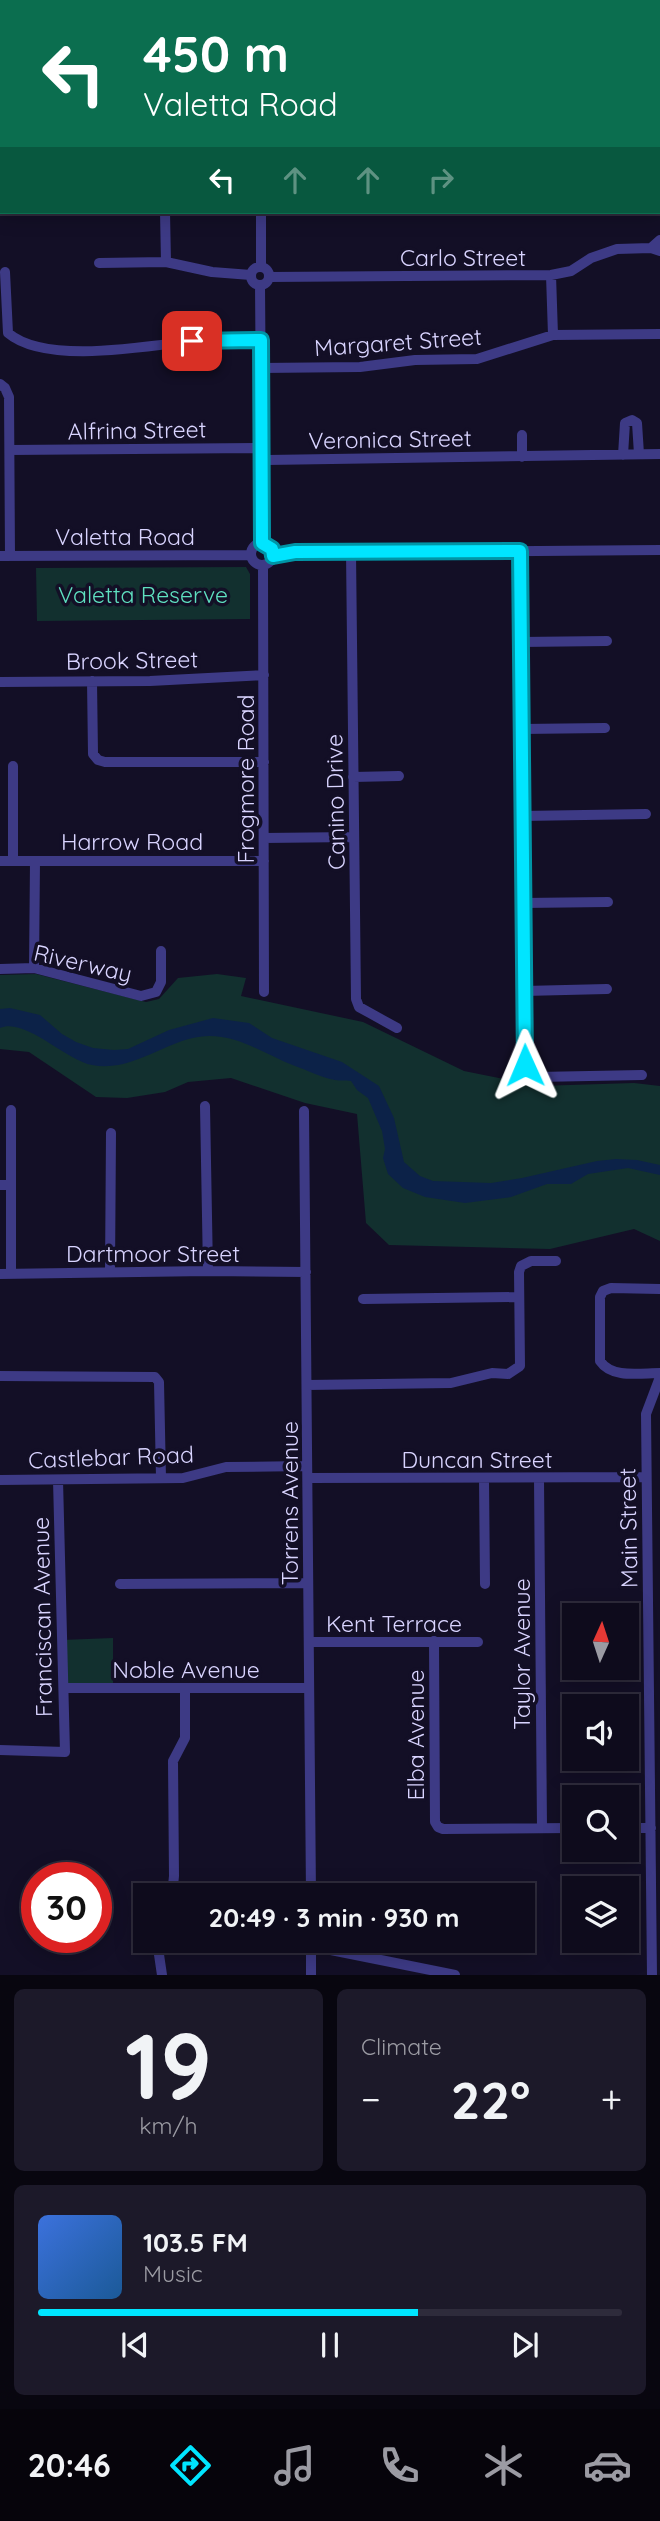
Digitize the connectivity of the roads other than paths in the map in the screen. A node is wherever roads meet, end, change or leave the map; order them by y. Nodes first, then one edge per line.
1 (165, 214) edge
2 (261, 214) edge
3 (660, 240) edge
4 (655, 249) edge
5 (166, 262) junction
6 (99, 263) dead end
7 (261, 267) junction
8 (5, 272) dead end
9 (251, 275) junction
10 (551, 275) junction
11 (269, 277) junction
12 (261, 285) junction
13 (660, 334) edge
14 (552, 335) junction
15 (261, 340) junction
16 (261, 368) junction
17 (0, 384) edge
18 (522, 435) dead end
19 (10, 450) junction
20 (262, 454) junction
21 (623, 454) junction
22 (639, 454) junction
23 (660, 454) edge
24 (522, 457) junction
25 (262, 543) junction
26 (660, 550) edge
27 (520, 551) junction
28 (351, 552) junction
29 (273, 553) junction
30 (251, 555) junction
31 (5, 556) edge
32 (262, 566) junction
33 (607, 641) dead end
34 (520, 642) junction
35 (264, 676) junction
36 (93, 681) junction
37 (0, 682) edge
38 (606, 728) dead end
39 (522, 729) junction
40 (264, 762) junction
41 (13, 766) dead end
42 (399, 776) dead end
43 (353, 777) junction
44 (646, 814) dead end
45 (523, 816) junction
46 (354, 837) junction
47 (264, 838) junction
48 (264, 860) junction
49 (0, 861) edge
50 (13, 861) junction
51 (36, 861) junction
52 (608, 902) dead end
53 (523, 903) junction
54 (161, 951) dead end
55 (34, 968) junction
56 (0, 969) edge
57 (607, 989) dead end
58 (524, 991) junction
59 (264, 992) dead end
60 (397, 1028) dead end
61 (642, 1076) dead end
62 (205, 1106) dead end
63 (11, 1110) dead end
64 (304, 1111) dead end
65 (111, 1133) dead end
66 (5, 1185) edge
67 (556, 1261) dead end
68 (110, 1271) junction
69 (208, 1271) junction
70 (306, 1272) junction
71 (5, 1273) edge
72 (660, 1289) edge
73 (519, 1297) junction
74 (363, 1299) dead end
75 (660, 1375) edge
76 (0, 1376) edge
77 (307, 1385) junction
78 (307, 1466) junction
79 (646, 1477) junction
80 (161, 1478) junction
81 (308, 1478) junction
82 (484, 1478) junction
83 (539, 1479) junction
84 (0, 1480) edge
85 (58, 1480) junction
86 (308, 1583) junction
87 (120, 1584) dead end
88 (485, 1584) dead end
89 (309, 1642) junction
90 (434, 1642) junction
91 (478, 1642) dead end
92 (654, 1662) edge
93 (64, 1688) junction
94 (185, 1688) junction
95 (309, 1688) junction
96 (0, 1751) edge
97 (542, 1828) junction
98 (562, 1828) edge
99 (639, 1828) edge
100 (651, 1828) junction
101 (172, 1883) edge
102 (311, 1883) edge
103 (655, 1912) edge
104 (159, 1953) edge
105 (311, 1953) edge
106 (356, 1953) edge
107 (163, 1975) edge
108 (311, 1975) edge
109 (455, 1975) edge
110 (652, 1975) edge

1 - 5 street
2 - 7 street
3 - 4 street, Carlo Street
4 - 10 street, Carlo Street
5 - 6 street
5 - 9 street
7 - 9 street
7 - 11 street
8 - 15 street
9 - 12 street
10 - 11 street, Carlo Street
10 - 14 street
11 - 12 street
12 - 15 street
13 - 14 street, Margaret Street
14 - 16 street, Margaret Street
15 - 16 street
16 - 20 street
17 - 19 street
18 - 24 street
19 - 20 street, Alfrina Street
19 - 31 street
20 - 24 street, Veronica Street
20 - 25 street
21 - 22 street, Veronica Street
21 - 22 street
21 - 24 street, Veronica Street
22 - 23 street, Veronica Street
25 - 29 street
25 - 30 street
26 - 27 street
27 - 28 street
27 - 34 street
28 - 29 street
28 - 43 street, Canino Drive
29 - 32 street
30 - 31 street, Valetta Road
30 - 32 street
32 - 35 street, Frogmore Road
33 - 34 street
34 - 39 street
35 - 36 street, Brook Street
35 - 40 street, Frogmore Road
36 - 37 street, Brook Street
36 - 40 street
38 - 39 street
39 - 45 street
40 - 47 street, Frogmore Road
41 - 50 street
42 - 43 street
43 - 46 street, Canino Drive
44 - 45 street
45 - 53 street
46 - 47 street
46 - 60 street, Canino Drive
47 - 48 street, Frogmore Road
48 - 51 street, Harrow Road
48 - 59 street, Frogmore Road
49 - 50 street, Harrow Road
50 - 51 street, Harrow Road
51 - 55 street
52 - 53 street
53 - 58 street
54 - 55 street, Riverway
55 - 56 street, Riverway
57 - 58 street
58 - 61 street
62 - 69 street
63 - 66 street
64 - 70 street, Torrens Avenue
65 - 68 street
66 - 71 street
67 - 73 street
68 - 69 street, Dartmoor Street
68 - 71 street, Dartmoor Street
69 - 70 street, Dartmoor Street
70 - 77 street, Torrens Avenue
72 - 75 street, Main Street
73 - 74 street
73 - 77 street
75 - 79 street, Main Street
76 - 80 street
77 - 78 street, Torrens Avenue
78 - 80 street, Castlebar Road
78 - 81 street, Torrens Avenue
79 - 83 street, Duncan Street
79 - 92 street, Main Street
80 - 85 street, Castlebar Road
81 - 82 street, Duncan Street
81 - 86 street, Torrens Avenue
82 - 83 street, Duncan Street
82 - 88 street
83 - 97 street, Taylor Avenue
84 - 85 street, Castlebar Road
85 - 93 street, Franciscan Avenue
86 - 87 street
86 - 89 street, Torrens Avenue
89 - 90 street, Kent Terrace
89 - 95 street, Torrens Avenue
90 - 91 street, Kent Terrace
90 - 97 street, Elba Avenue
92 - 100 street, Main Street
93 - 94 street, Noble Avenue
93 - 96 street, Franciscan Avenue
94 - 95 street, Noble Avenue
94 - 101 street
95 - 102 street, Torrens Avenue
97 - 98 street
99 - 100 street
100 - 103 street, Main Street
103 - 110 street, Main Street
104 - 107 street
105 - 108 street
106 - 109 street

